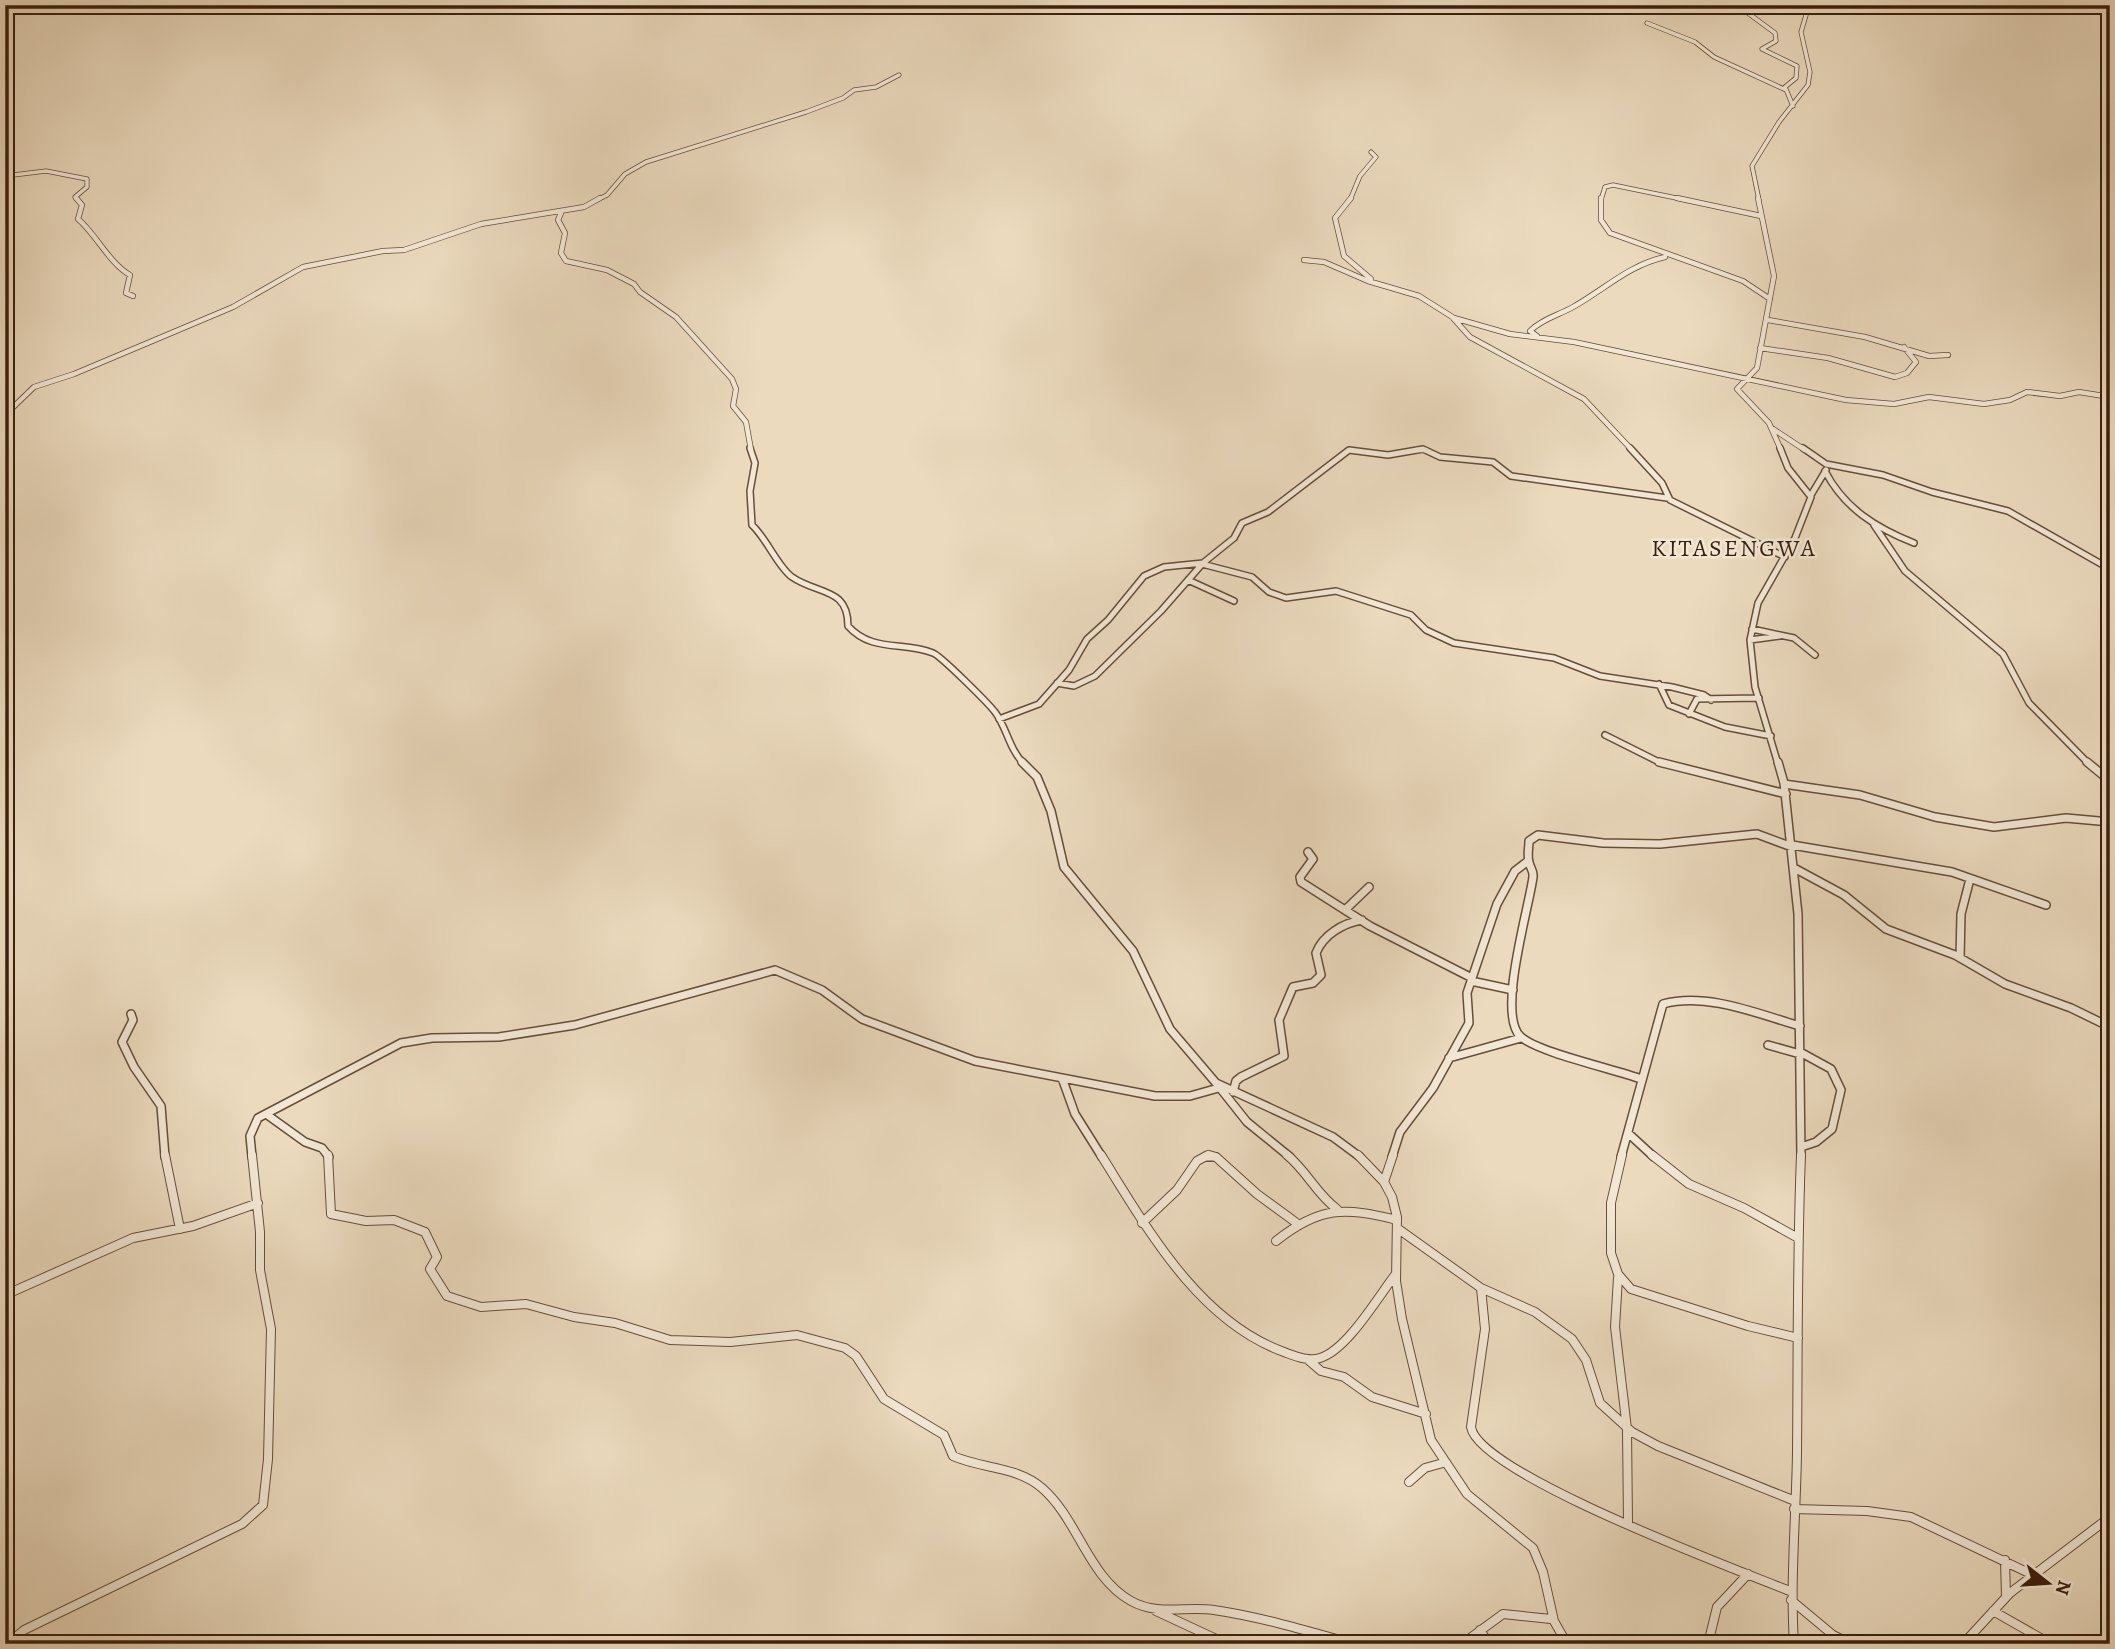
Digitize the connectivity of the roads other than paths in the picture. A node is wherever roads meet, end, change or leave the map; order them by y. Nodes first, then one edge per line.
1 (1737, 5) edge
2 (1810, 5) edge
3 (1647, 23) dead end
4 (899, 75) dead end
5 (1786, 90) junction
6 (1793, 106) junction
7 (1371, 152) dead end
8 (5, 176) edge
9 (557, 214) junction
10 (1761, 216) junction
11 (1667, 257) junction
12 (1304, 260) dead end
13 (1378, 284) junction
14 (133, 296) dead end
15 (1770, 299) junction
16 (1452, 317) junction
17 (1768, 320) junction
18 (1538, 337) junction
19 (1904, 347) junction
20 (1760, 348) junction
21 (1948, 355) dead end
22 (1746, 381) junction
23 (2110, 397) edge
24 (5, 415) edge
25 (1773, 429) junction
26 (1834, 467) junction
27 (1825, 471) junction
28 (1811, 495) junction
29 (1667, 498) junction
30 (1874, 525) junction
31 (1914, 543) dead end
32 (1784, 557) junction
33 (1203, 563) junction
34 (2110, 569) edge
35 (1188, 580) junction
36 (1234, 601) dead end
37 (1752, 629) junction
38 (1781, 635) junction
39 (1750, 640) junction
40 (1815, 655) dead end
41 (1057, 683) junction
42 (1659, 684) junction
43 (1759, 698) junction
44 (1711, 700) junction
45 (1689, 713) junction
46 (999, 719) junction
47 (1605, 735) dead end
48 (1771, 736) junction
49 (2110, 780) edge
50 (1784, 784) junction
51 (1786, 794) junction
52 (2110, 822) edge
53 (1792, 846) junction
54 (1308, 852) dead end
55 (1528, 861) junction
56 (1794, 868) junction
57 (1970, 879) junction
58 (1369, 887) dead end
59 (2046, 905) dead end
60 (1346, 909) junction
61 (1362, 920) junction
62 (1959, 958) junction
63 (1472, 980) junction
64 (1513, 990) junction
65 (131, 1014) dead end
66 (1800, 1026) junction
67 (2110, 1027) edge
68 (1521, 1038) junction
69 (1768, 1045) dead end
70 (1800, 1053) junction
71 (1449, 1058) junction
72 (1062, 1078) junction
73 (1641, 1079) junction
74 (1221, 1088) junction
75 (1233, 1092) junction
76 (265, 1114) junction
77 (1628, 1133) junction
78 (1801, 1147) junction
79 (1384, 1182) junction
80 (258, 1203) junction
81 (1336, 1209) junction
82 (1142, 1223) junction
83 (1298, 1224) junction
84 (1397, 1224) junction
85 (180, 1229) junction
86 (1798, 1238) junction
87 (1276, 1241) dead end
88 (1396, 1273) junction
89 (1618, 1278) junction
90 (1481, 1288) junction
91 (5, 1294) edge
92 (1798, 1338) junction
93 (1306, 1357) junction
94 (1426, 1414) junction
95 (1627, 1429) junction
96 (1443, 1463) junction
97 (1409, 1482) dead end
98 (1795, 1505) junction
99 (2110, 1517) edge
100 (1628, 1523) junction
101 (2005, 1560) junction
102 (1748, 1574) junction
103 (2034, 1575) junction
104 (1791, 1596) junction
105 (2006, 1597) junction
106 (1145, 1608) junction
107 (1993, 1611) junction
108 (1551, 1619) junction
109 (1480, 1630) junction
110 (7, 1644) edge
111 (1227, 1644) edge
112 (1354, 1644) edge
113 (1462, 1644) edge
114 (1489, 1644) edge
115 (1567, 1644) edge
116 (1708, 1644) edge
117 (1794, 1644) edge
118 (1852, 1644) edge
119 (1963, 1644) edge
120 (2051, 1644) edge

1 - 5 street
2 - 6 street
3 - 5 street
4 - 9 street
5 - 6 street
6 - 10 street
7 - 13 street
8 - 14 street
9 - 24 street
9 - 46 street
10 - 11 street
10 - 15 street
11 - 15 street
11 - 18 street
12 - 13 street
13 - 16 street
15 - 17 street
16 - 18 street
16 - 29 street
17 - 19 street
17 - 20 street
18 - 22 street
19 - 20 street
19 - 21 street
20 - 22 street
22 - 23 street
22 - 25 street
25 - 26 street
25 - 28 street
26 - 27 street
26 - 34 street
27 - 28 street
27 - 30 street
28 - 32 street
29 - 32 street
29 - 33 street
30 - 31 street
30 - 49 street
32 - 37 street
33 - 35 street
33 - 41 street
33 - 42 street
35 - 36 street
35 - 41 street
37 - 38 street
37 - 39 street
38 - 39 street
38 - 40 street
39 - 43 street
41 - 46 street
42 - 44 street
42 - 45 street
43 - 44 street
43 - 48 street
44 - 45 street
45 - 48 street
46 - 74 street
47 - 51 street
48 - 50 street
50 - 51 street
50 - 52 street
51 - 53 street
53 - 55 street
53 - 56 street
53 - 57 street
54 - 60 street
55 - 63 street
55 - 64 street
56 - 62 street
56 - 66 street
57 - 59 street
57 - 62 street
58 - 60 street
60 - 61 street
61 - 63 street
61 - 75 street
62 - 67 street
63 - 64 street
63 - 71 street
64 - 68 street
65 - 85 street
66 - 70 street
66 - 73 street
68 - 71 street
68 - 73 street
69 - 70 street
70 - 78 street
70 - 78 street
71 - 79 street
72 - 74 street
72 - 76 street
72 - 82 street
73 - 77 street
74 - 75 street
74 - 81 street
75 - 79 street
76 - 80 street
76 - 106 street
77 - 86 street
77 - 89 street
78 - 86 street
79 - 84 street
80 - 85 street
80 - 110 street
81 - 83 street
81 - 84 street
82 - 83 street
82 - 93 street
83 - 87 street
84 - 88 street
84 - 90 street
85 - 91 street
86 - 92 street
88 - 93 street
88 - 94 street
89 - 92 street
89 - 95 street
90 - 95 street
90 - 100 street
92 - 98 street
93 - 94 street
94 - 96 street
95 - 98 street
95 - 100 street
96 - 97 street
96 - 108 street
98 - 101 street
98 - 104 street
99 - 103 street
100 - 102 street
101 - 103 street
101 - 105 street
102 - 104 street
102 - 116 street
103 - 105 street
104 - 117 street
104 - 118 street
105 - 107 street
106 - 111 street
106 - 112 street
107 - 119 street
107 - 120 street
108 - 109 street
108 - 115 street
109 - 113 street
109 - 114 street

